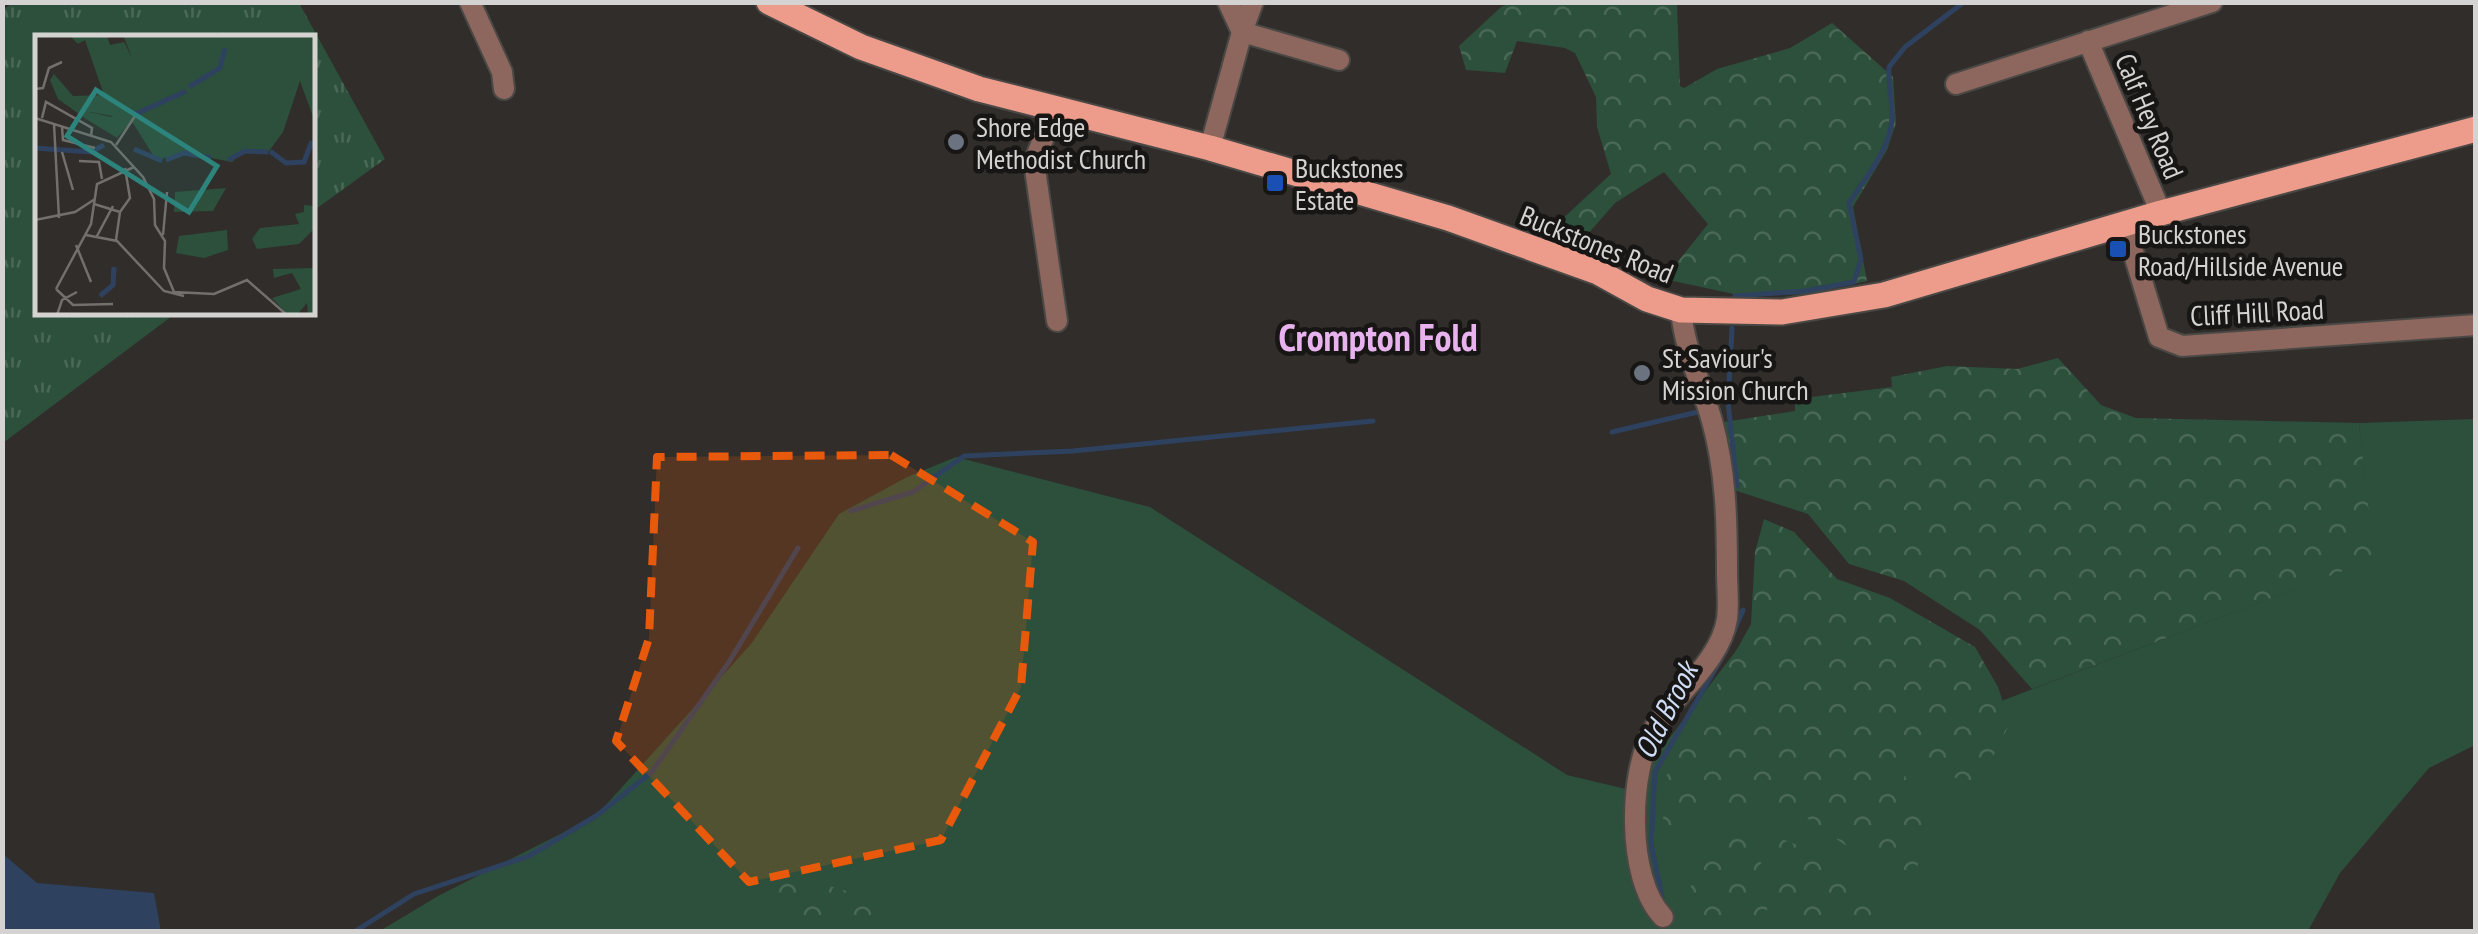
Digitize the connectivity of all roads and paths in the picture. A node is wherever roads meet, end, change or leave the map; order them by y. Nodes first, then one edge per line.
1 (470, 2) edge
2 (770, 2) edge
3 (1228, 2) edge
4 (1254, 2) edge
5 (2212, 2) edge
6 (1242, 32) junction
7 (2088, 41) junction
8 (1339, 60) dead end
9 (1956, 84) dead end
10 (504, 89) dead end
11 (1056, 107) junction
12 (2476, 129) edge
13 (1210, 148) junction
14 (2161, 214) junction
15 (2126, 225) junction
16 (1682, 310) junction
17 (1057, 320) dead end
18 (2476, 325) edge
19 (1663, 917) dead end

1 - 10 street
2 - 11 main road, Buckstones Road
3 - 6 street
4 - 6 street
5 - 7 street
6 - 8 street
6 - 13 street
7 - 9 street
7 - 14 street, Calf Hey Road
11 - 13 main road, Buckstones Road
11 - 17 street
12 - 14 main road, Buckstones Road
13 - 16 main road, Buckstones Road
14 - 15 main road, Buckstones Road
15 - 16 main road, Buckstones Road
15 - 18 street, Cliff Hill Road
16 - 19 street

